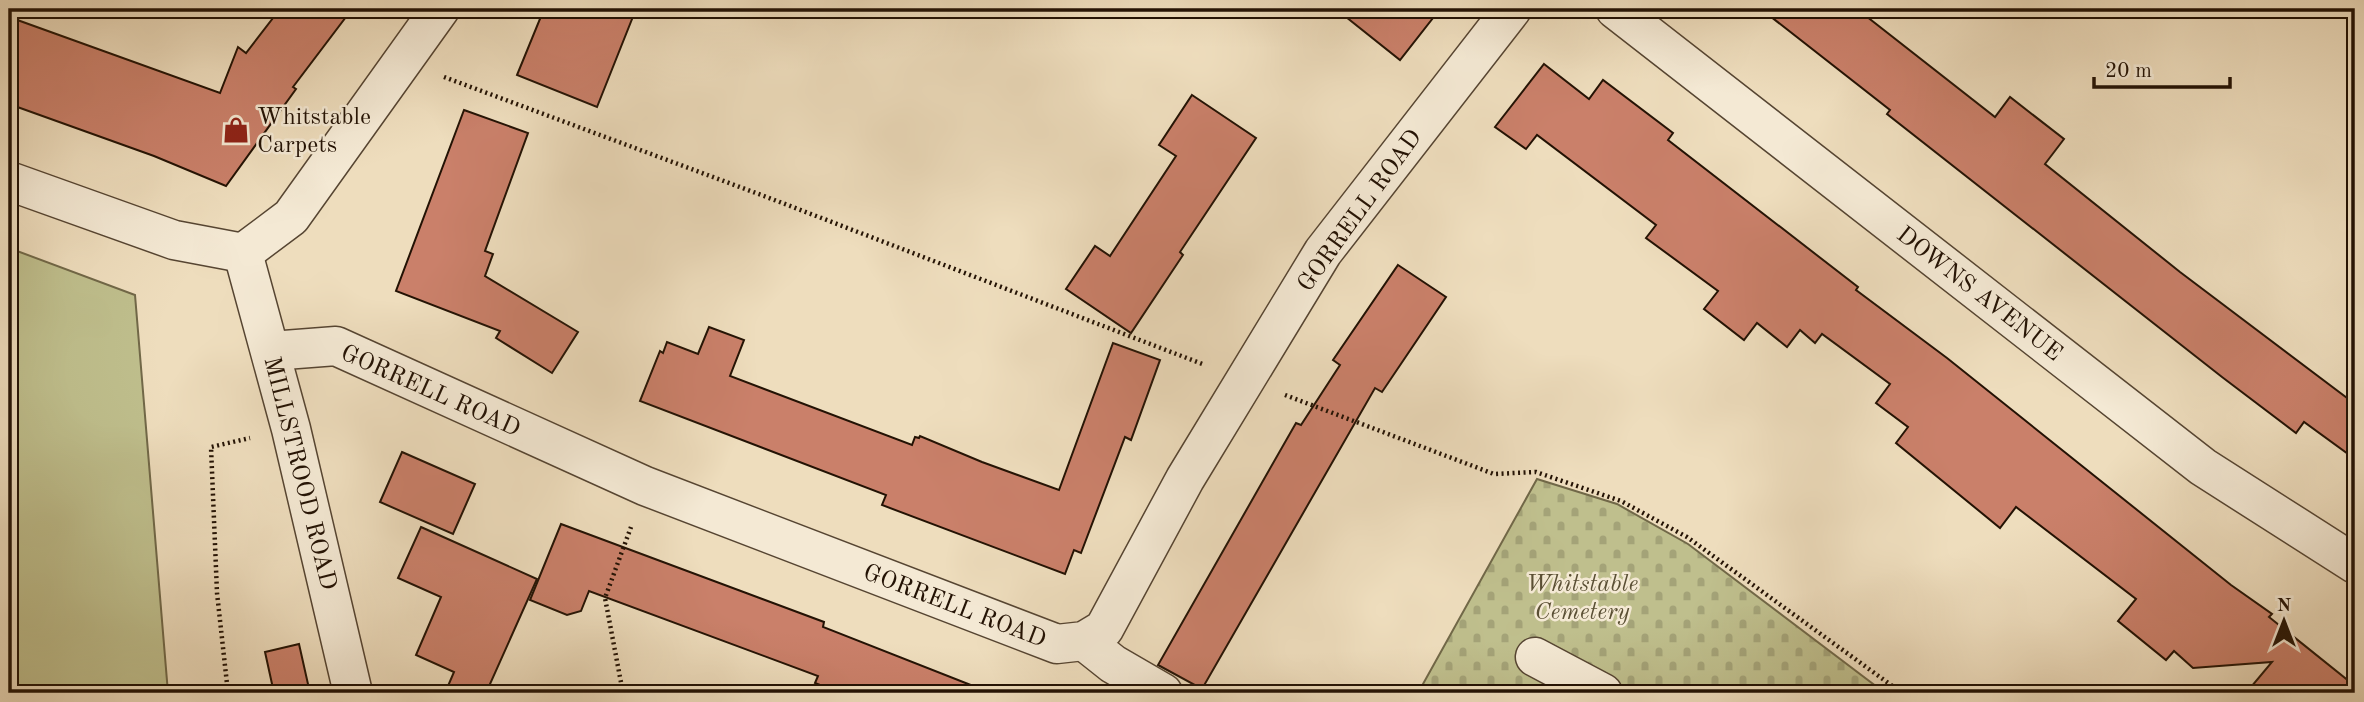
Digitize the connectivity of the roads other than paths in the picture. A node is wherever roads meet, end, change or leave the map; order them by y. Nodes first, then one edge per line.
1 (440, 9) edge
2 (1512, 9) edge
3 (1615, 9) edge
4 (9, 181) edge
5 (243, 253) junction
6 (271, 351) junction
7 (2355, 564) edge
8 (1084, 641) junction
9 (1535, 657) dead end
10 (353, 693) edge
11 (1163, 693) edge
12 (1603, 693) edge

1 - 5 street
2 - 8 street, GORRELL ROAD
3 - 7 street, DOWNS AVENUE
4 - 5 street
5 - 6 street, MILLSTROOD ROAD
6 - 8 street, GORRELL ROAD
6 - 10 street, MILLSTROOD ROAD
8 - 11 street
9 - 12 street

